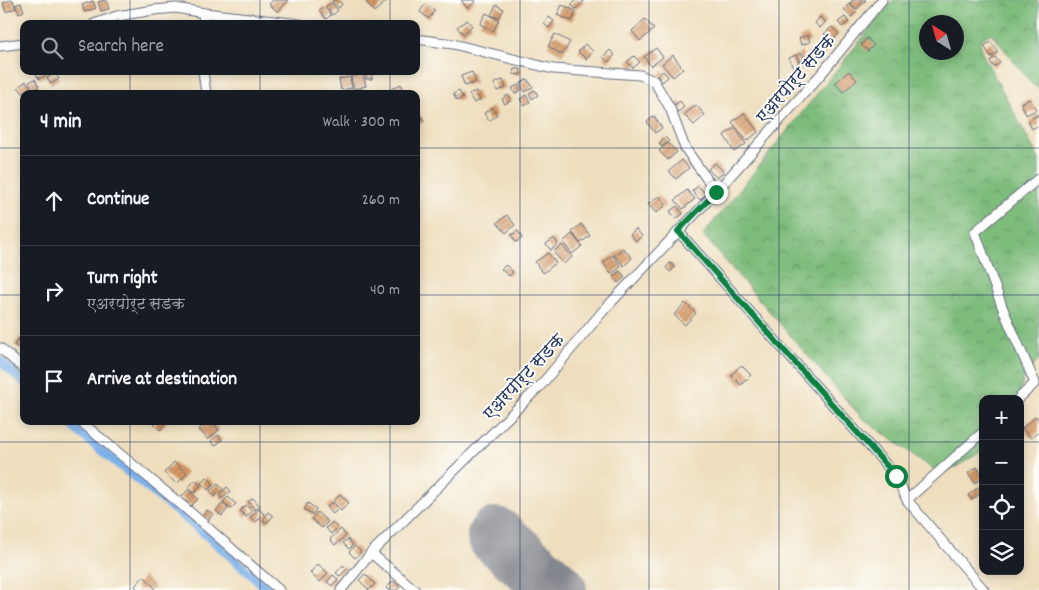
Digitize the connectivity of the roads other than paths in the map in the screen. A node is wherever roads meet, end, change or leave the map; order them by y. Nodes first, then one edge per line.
1 (882, 0) edge
2 (204, 13) junction
3 (106, 20) edge
4 (203, 20) edge
5 (265, 20) edge
6 (420, 40) edge
7 (20, 44) edge
8 (0, 46) edge
9 (204, 75) edge
10 (206, 90) edge
11 (1039, 178) edge
12 (716, 192) junction
13 (678, 231) junction
14 (0, 348) edge
15 (20, 366) edge
16 (1023, 395) edge
17 (84, 425) edge
18 (979, 436) edge
19 (907, 500) junction
20 (371, 554) junction
21 (279, 590) edge
22 (341, 590) edge
23 (415, 590) edge
24 (984, 590) edge

1 - 12 street, एअरपोर्ट सडक
2 - 3 street
2 - 4 street
2 - 5 street
6 - 12 street
7 - 8 street
9 - 10 street
11 - 16 street
12 - 13 street, एअरपोर्ट सडक
13 - 19 street
13 - 20 street, एअरपोर्ट सडक
14 - 15 street
17 - 21 street
18 - 19 street
19 - 24 street
20 - 22 street, एअरपोर्ट सडक
20 - 23 street

